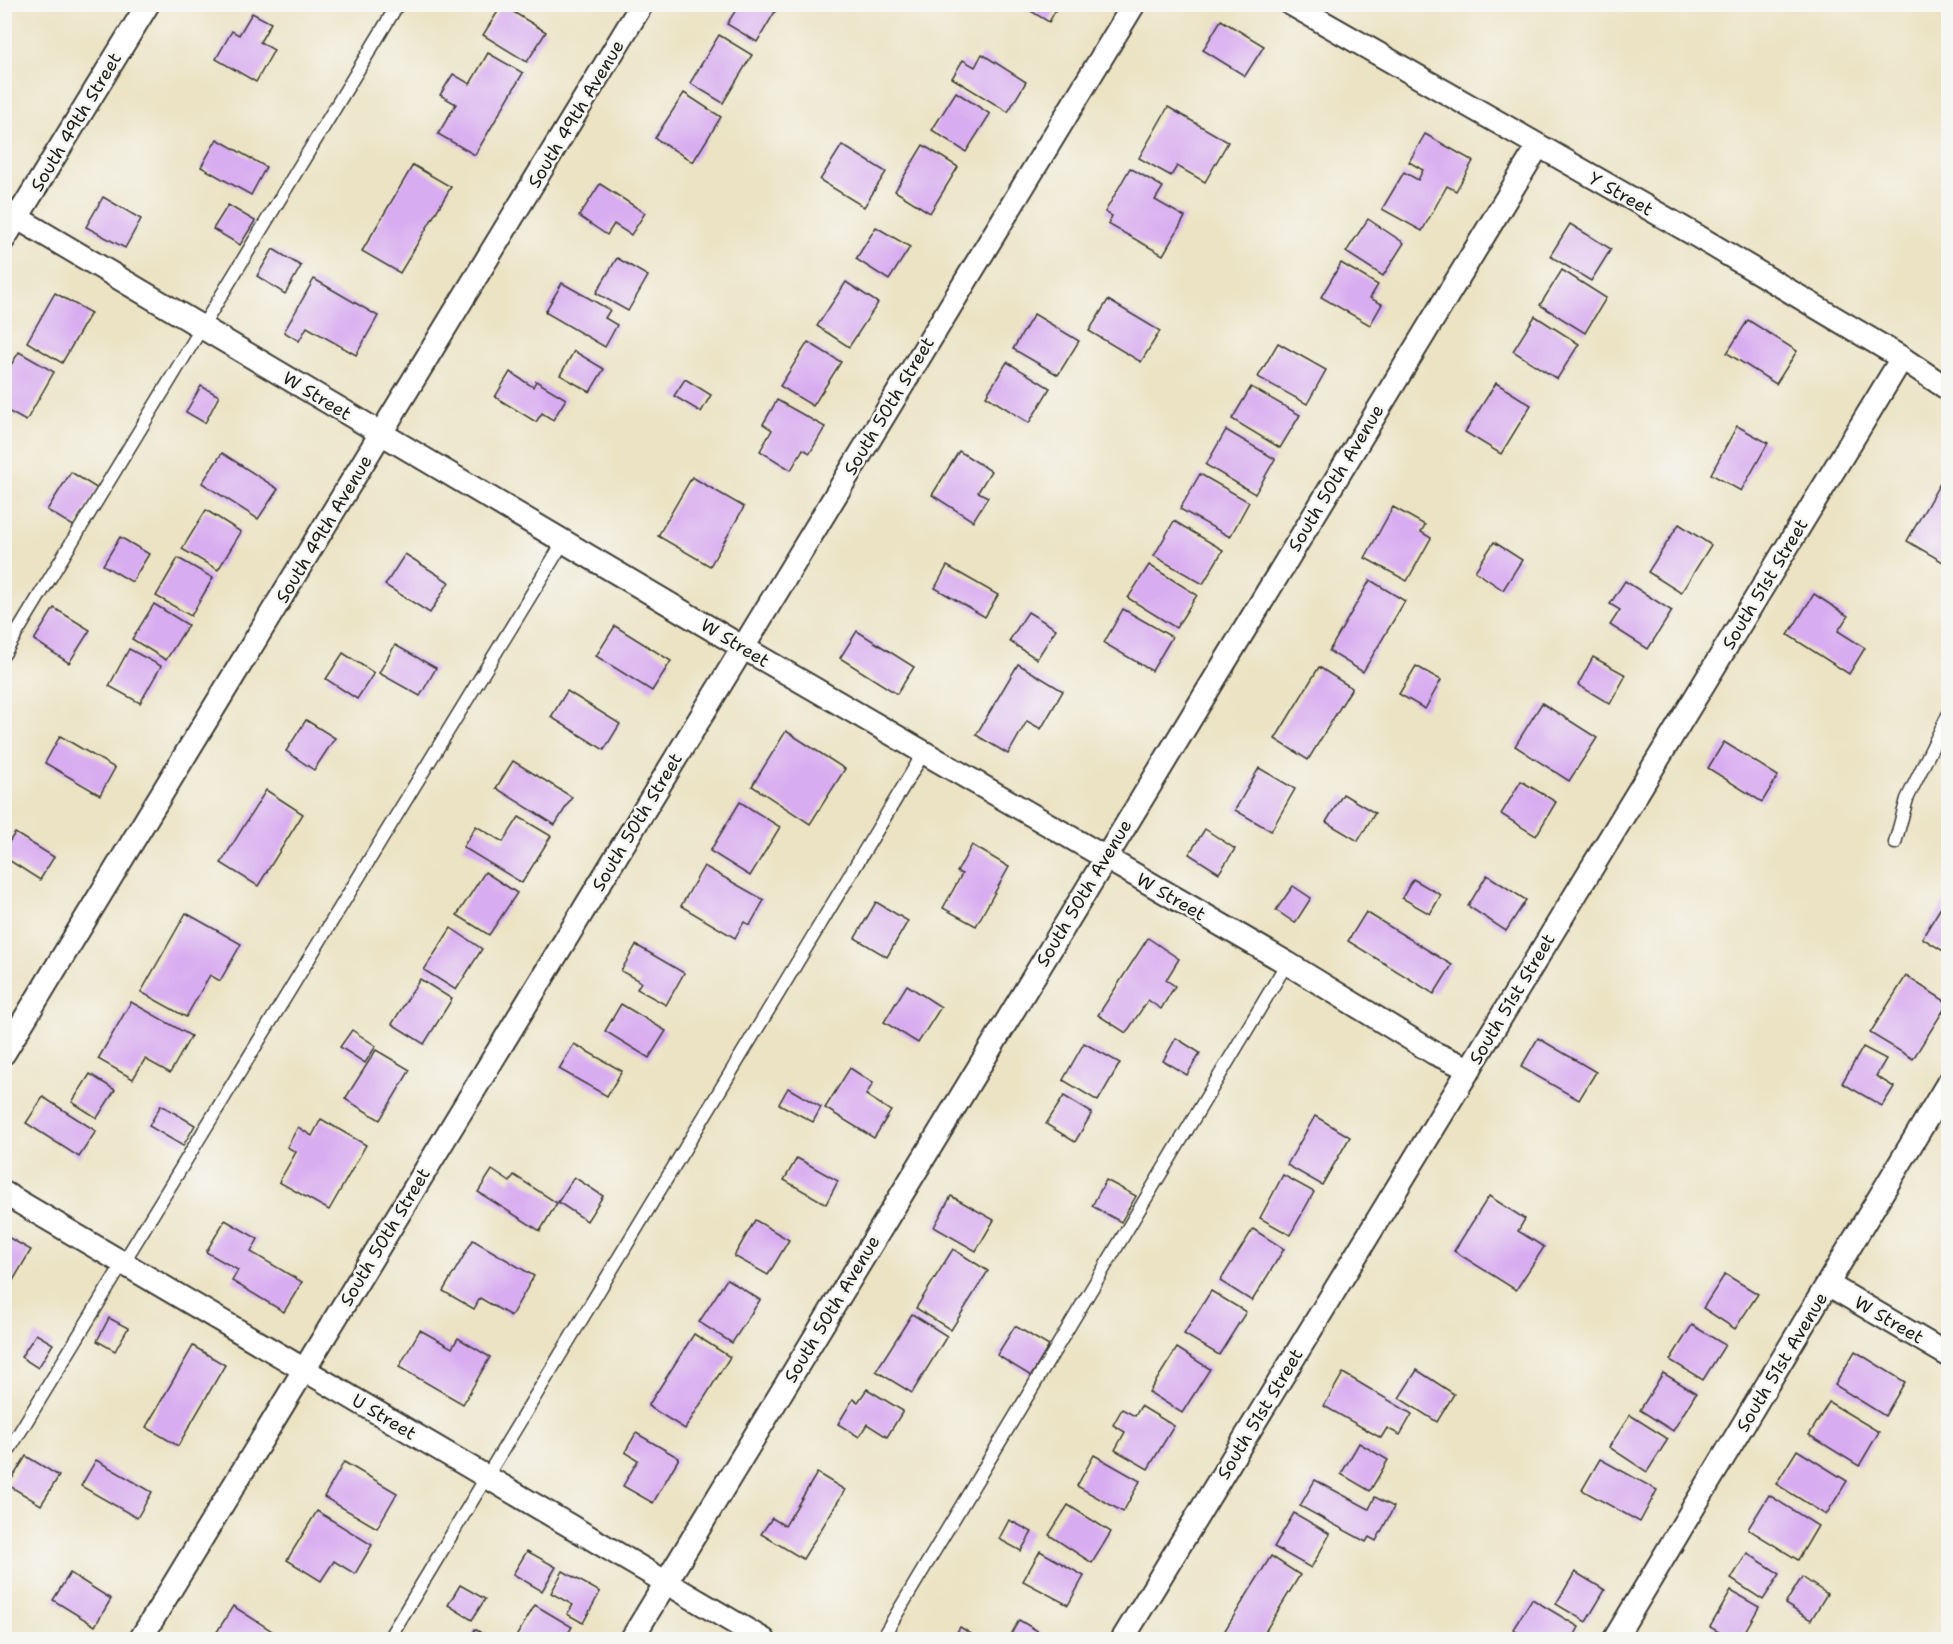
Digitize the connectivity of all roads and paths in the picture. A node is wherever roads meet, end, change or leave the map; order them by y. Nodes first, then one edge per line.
1 (148, 4) edge
2 (398, 4) edge
3 (642, 4) edge
4 (1134, 4) edge
5 (1291, 4) edge
6 (1537, 148) junction
7 (11, 214) edge
8 (4, 239) edge
9 (203, 328) junction
10 (1902, 358) junction
11 (1948, 389) edge
12 (381, 435) junction
13 (564, 541) junction
14 (742, 647) junction
15 (4, 654) edge
16 (1948, 714) edge
17 (923, 754) junction
18 (1895, 843) dead end
19 (1104, 860) junction
20 (1287, 963) junction
21 (4, 1053) edge
22 (1470, 1069) junction
23 (1948, 1083) edge
24 (4, 1193) edge
25 (123, 1263) junction
26 (1829, 1285) junction
27 (1948, 1355) edge
28 (304, 1370) junction
29 (4, 1458) edge
30 (487, 1477) junction
31 (666, 1583) junction
32 (140, 1640) edge
33 (388, 1640) edge
34 (631, 1640) edge
35 (764, 1640) edge
36 (881, 1640) edge
37 (1122, 1640) edge
38 (1614, 1640) edge

1 - 7 street, South 49th Street
2 - 9 lane
3 - 12 street, South 49th Avenue
4 - 14 street, South 50th Street
5 - 6 street, Y Street
6 - 10 street, Y Street
6 - 19 street, South 50th Avenue
7 - 8 street, South 49th Street
7 - 9 street, W Street
9 - 12 street, W Street
9 - 15 lane
10 - 11 street, Y Street
10 - 22 street, South 51st Street
12 - 13 street, W Street
12 - 21 street, South 49th Avenue
13 - 14 street, W Street
13 - 25 lane
14 - 17 street, W Street
14 - 28 street, South 50th Street
16 - 18 lane
17 - 19 street, W Street
17 - 30 lane
19 - 20 street, W Street
19 - 31 street, South 50th Avenue
20 - 22 street, W Street
20 - 36 lane
22 - 37 street, South 51st Street
23 - 26 street, South 51st Avenue
24 - 25 street, U Street
25 - 28 street, U Street
25 - 29 lane
26 - 27 street, W Street
26 - 38 street, South 51st Avenue
28 - 30 street, U Street
28 - 32 street, South 50th Street
30 - 31 street, U Street
30 - 33 lane
31 - 34 street, South 50th Avenue
31 - 35 street, U Street

